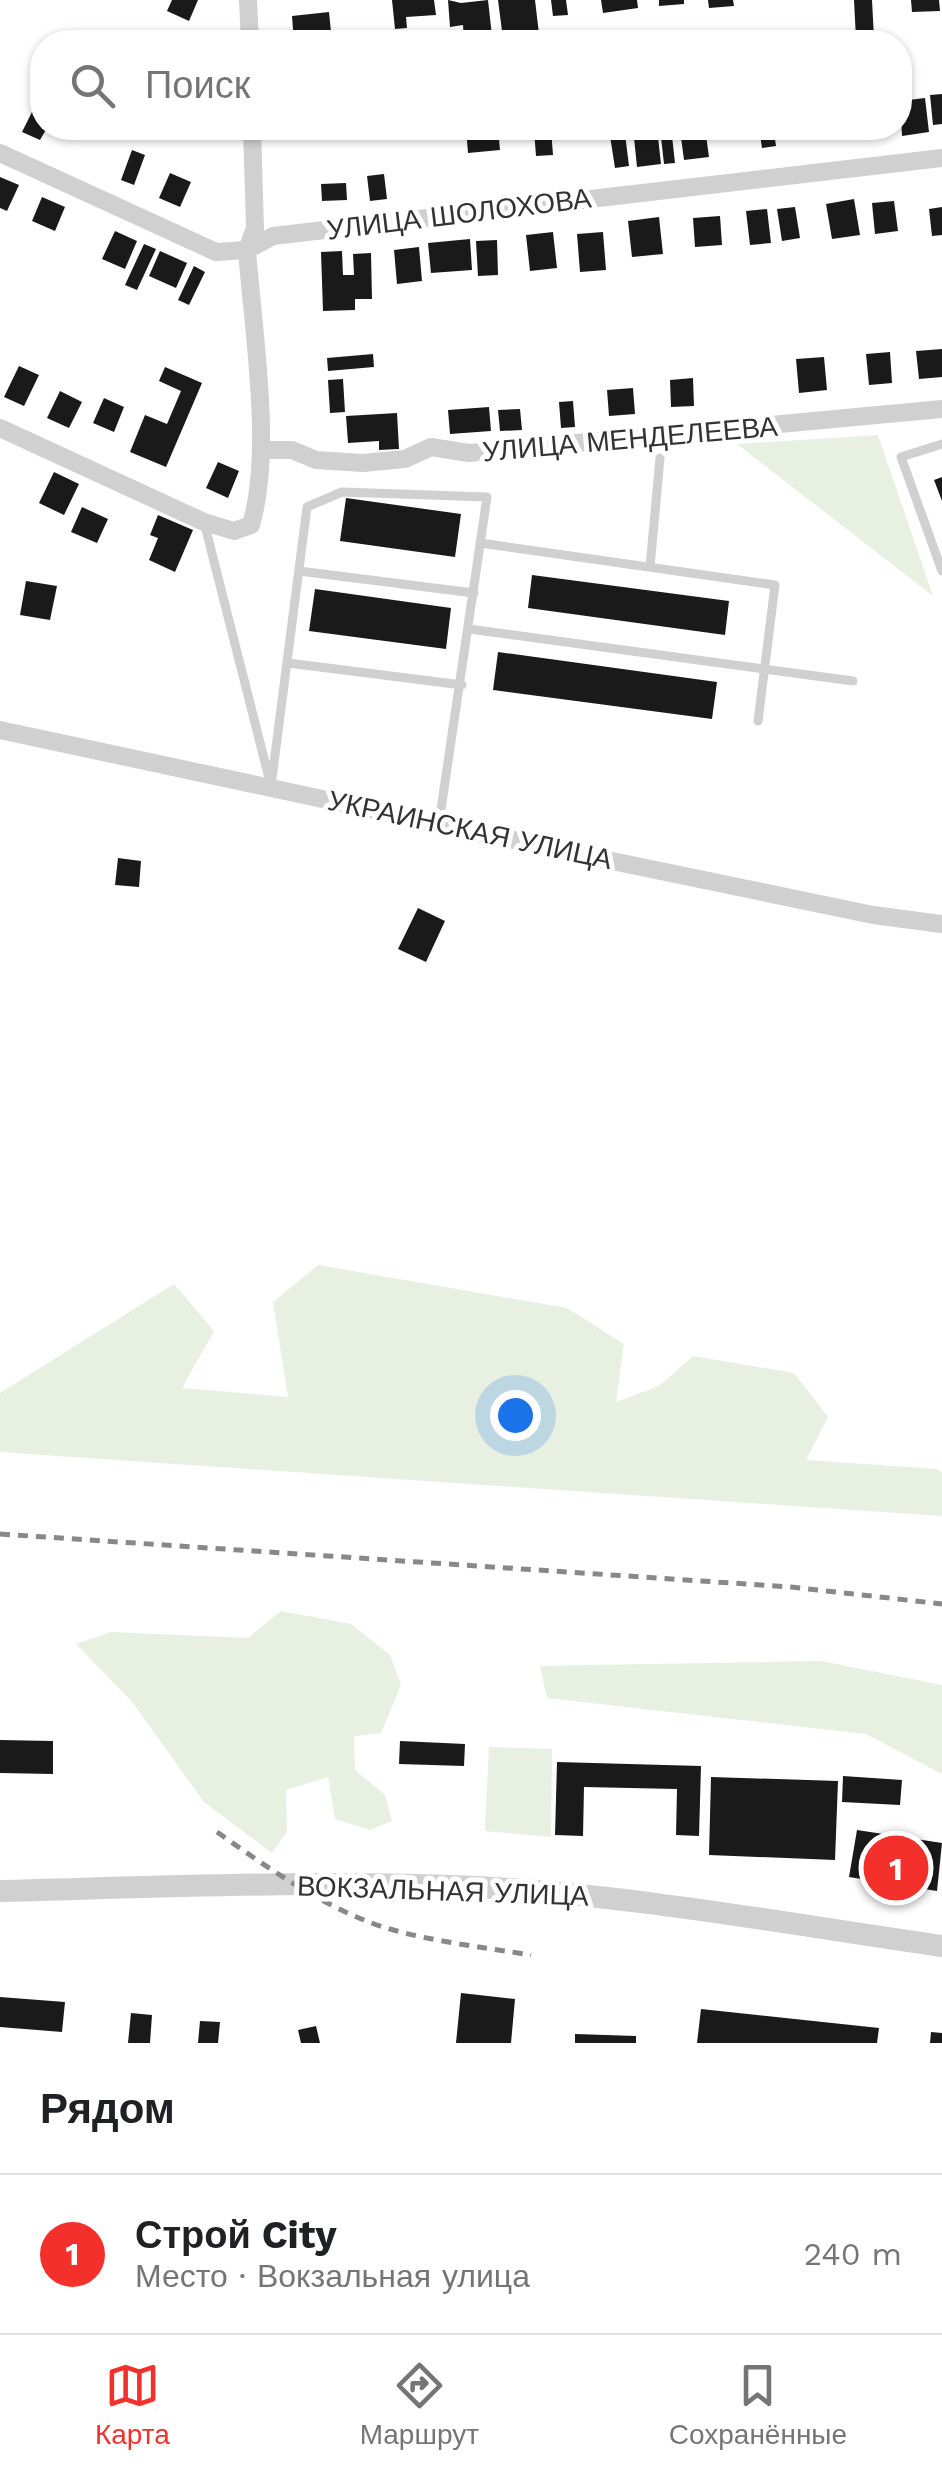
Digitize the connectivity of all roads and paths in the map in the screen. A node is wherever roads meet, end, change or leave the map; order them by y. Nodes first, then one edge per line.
1 (248, 0) edge
2 (249, 30) edge
3 (252, 140) edge
4 (0, 154) edge
5 (942, 158) edge
6 (247, 250) junction
7 (942, 409) edge
8 (0, 428) edge
9 (942, 444) edge
10 (262, 450) junction
11 (660, 458) dead end
12 (204, 522) junction
13 (480, 544) junction
14 (650, 568) junction
15 (299, 571) junction
16 (942, 571) edge
17 (474, 593) junction
18 (469, 630) junction
19 (288, 663) junction
20 (764, 668) junction
21 (853, 681) dead end
22 (462, 686) junction
23 (758, 721) dead end
24 (0, 730) edge
25 (271, 786) junction
26 (439, 823) junction
27 (942, 924) edge
28 (0, 1891) edge
29 (942, 1946) edge

1 - 2 street
3 - 6 street
4 - 6 street, УЛИЦА ШОЛОХОВА
5 - 6 street, УЛИЦА ШОЛОХОВА
6 - 10 street
7 - 10 street, УЛИЦА МЕНДЕЛЕЕВА
8 - 12 street
9 - 16 lane
10 - 12 street
11 - 14 lane
12 - 25 lane
13 - 14 lane
13 - 15 lane
13 - 17 lane
14 - 20 lane
15 - 17 lane
15 - 19 lane
17 - 18 lane
18 - 20 lane
18 - 22 lane
19 - 22 lane
19 - 25 lane
20 - 21 lane
20 - 23 lane
22 - 26 lane
24 - 25 street, УКРАИНСКАЯ УЛИЦА
25 - 26 street, УКРАИНСКАЯ УЛИЦА
26 - 27 street, УКРАИНСКАЯ УЛИЦА
28 - 29 street, ВОКЗАЛЬНАЯ УЛИЦА

